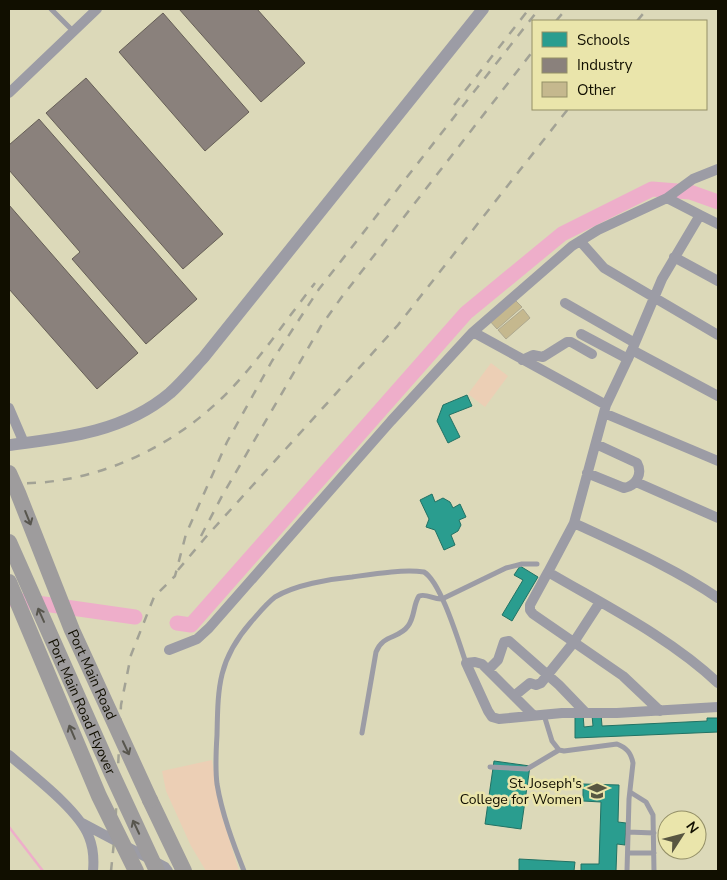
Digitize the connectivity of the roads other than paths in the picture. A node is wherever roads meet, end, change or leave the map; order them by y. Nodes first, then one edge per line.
1 (51, 9) edge
2 (97, 9) edge
3 (483, 9) edge
4 (74, 32) junction
5 (9, 93) edge
6 (718, 169) edge
7 (708, 174) junction
8 (718, 180) edge
9 (670, 196) junction
10 (700, 215) junction
11 (718, 224) edge
12 (580, 241) junction
13 (674, 257) junction
14 (718, 281) edge
15 (652, 298) junction
16 (565, 303) dead end
17 (472, 332) junction
18 (581, 334) dead end
19 (718, 335) edge
20 (632, 351) junction
21 (592, 354) dead end
22 (522, 360) junction
23 (718, 396) edge
24 (9, 408) edge
25 (605, 409) junction
26 (24, 443) junction
27 (596, 444) junction
28 (9, 445) edge
29 (718, 461) edge
30 (9, 473) edge
31 (587, 473) junction
32 (636, 482) junction
33 (718, 518) edge
34 (574, 523) junction
35 (9, 542) edge
36 (536, 564) dead end
37 (548, 572) junction
38 (9, 582) edge
39 (718, 598) edge
40 (442, 599) junction
41 (600, 602) junction
42 (574, 642) junction
43 (169, 650) dead end
44 (466, 663) junction
45 (488, 670) junction
46 (549, 675) junction
47 (718, 683) edge
48 (514, 696) junction
49 (718, 707) edge
50 (660, 711) junction
51 (584, 712) junction
52 (539, 715) junction
53 (362, 733) dead end
54 (559, 750) junction
55 (9, 755) edge
56 (490, 767) dead end
57 (630, 792) junction
58 (82, 822) junction
59 (628, 832) junction
60 (654, 833) junction
61 (628, 852) junction
62 (654, 853) junction
63 (94, 871) edge
64 (136, 871) edge
65 (157, 871) edge
66 (168, 871) edge
67 (184, 871) edge
68 (244, 871) edge
69 (627, 871) edge
70 (654, 871) edge

1 - 4 lane
2 - 4 street
3 - 26 street
4 - 5 street
6 - 7 street
7 - 8 street
7 - 9 street
9 - 10 street
9 - 12 street
10 - 11 street
10 - 13 street
12 - 15 street
12 - 17 street
13 - 14 street
13 - 15 street
15 - 19 street
15 - 20 street
16 - 20 street
17 - 22 street
17 - 43 street
18 - 20 street
20 - 23 street
20 - 25 street
21 - 22 street
22 - 25 street
24 - 26 street
25 - 27 street
25 - 29 street
26 - 28 street
27 - 31 street
27 - 32 street
30 -> 67 main road, Port Main Road, bridge
31 - 32 street
31 - 34 street
32 - 33 street
34 - 37 street
34 - 39 street
65 -> 35 main road, Port Main Road Flyover, bridge
36 - 40 lane
37 - 41 street
37 - 42 street
64 -> 38 main road, Port Main Road Flyover, bridge
40 - 44 lane
40 - 53 lane
40 - 68 lane
41 - 42 street
41 - 47 street
42 - 46 street
42 - 50 street
44 - 45 street
44 - 52 street
45 - 46 street
45 - 48 street
46 - 48 street
46 - 51 street
48 - 52 street
49 - 50 street
50 - 51 street
51 - 52 street
52 - 54 lane
54 - 56 lane
54 - 57 lane
55 - 58 street
57 - 59 lane
57 - 60 lane
58 - 63 street
58 - 66 street
59 - 60 lane
59 - 61 lane
60 - 62 lane
61 - 62 lane
61 - 69 lane
62 - 70 lane

